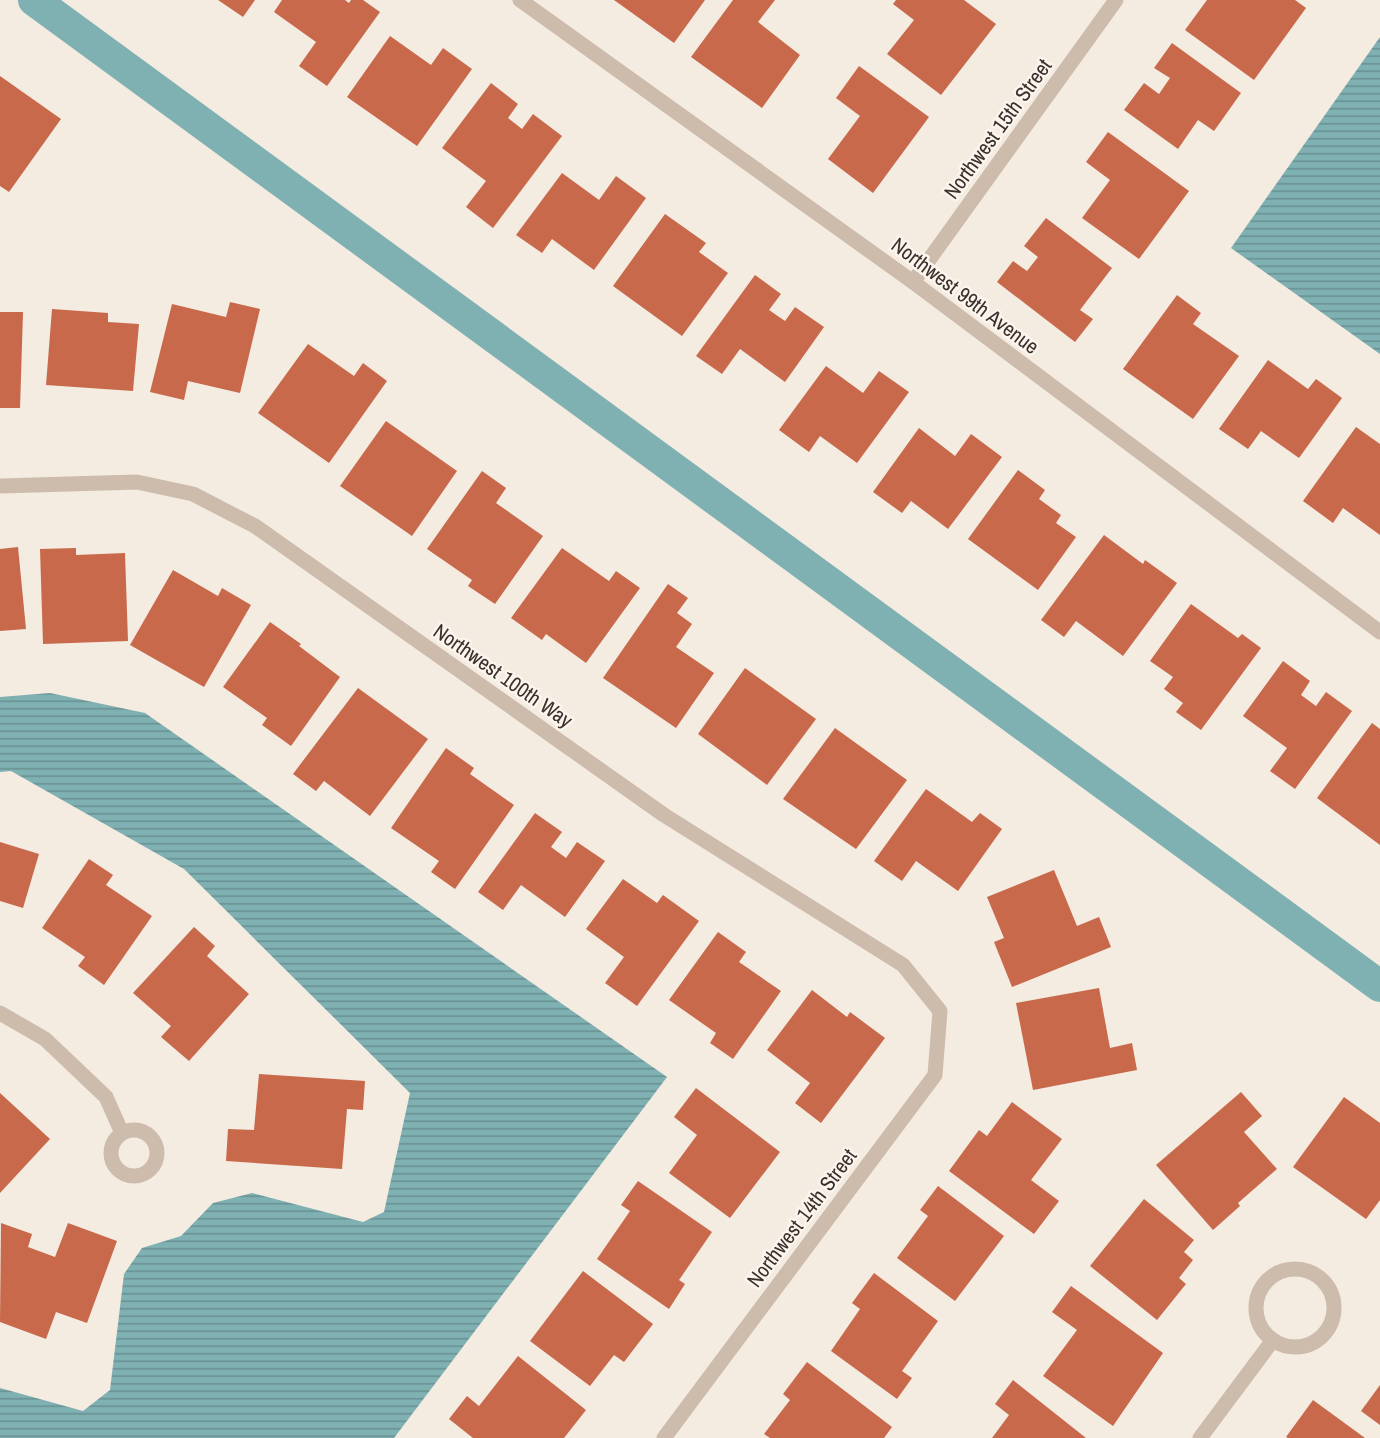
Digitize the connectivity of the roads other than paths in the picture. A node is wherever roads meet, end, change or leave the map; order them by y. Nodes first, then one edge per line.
1 (520, 0) edge
2 (1116, 0) edge
3 (913, 282) junction
4 (0, 486) edge
5 (1380, 632) edge
6 (940, 1011) joint
7 (0, 1013) edge
8 (122, 1133) dead end
9 (1273, 1340) junction
10 (664, 1438) edge
11 (1200, 1438) edge

1 - 3 street, Northwest 99th Avenue
2 - 3 street, Northwest 15th Street
3 - 5 street, Northwest 99th Avenue
4 - 6 street, Northwest 100th Way
6 - 10 street, Northwest 14th Street
7 - 8 street
9 - 9 street
9 - 11 street

